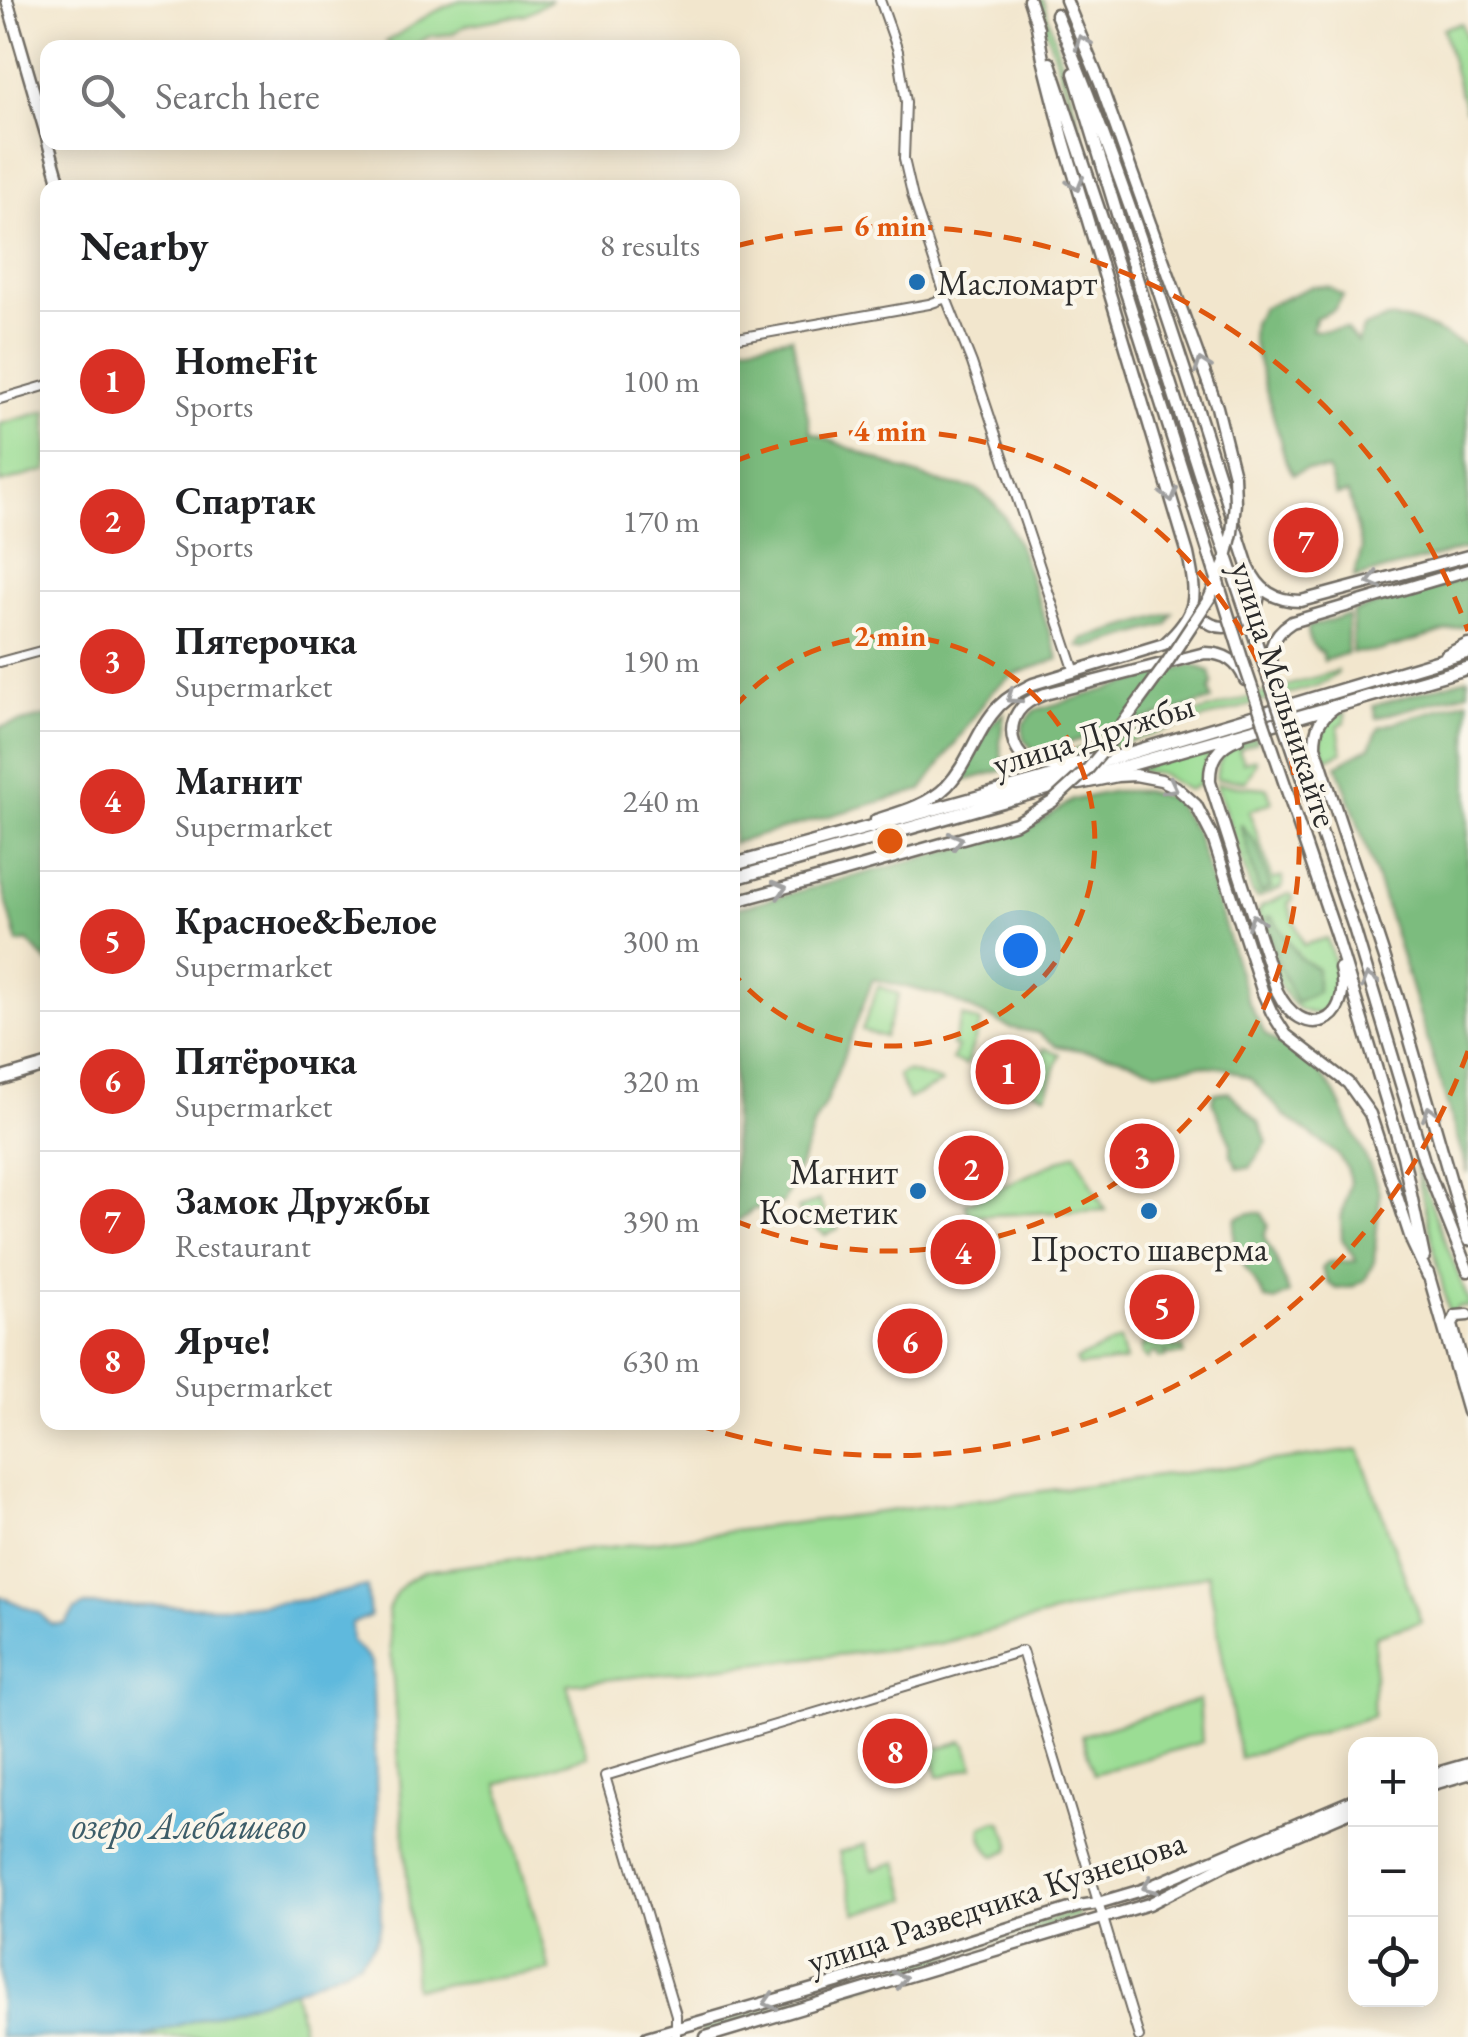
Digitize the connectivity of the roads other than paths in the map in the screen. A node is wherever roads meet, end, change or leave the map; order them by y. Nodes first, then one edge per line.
1 (8, 0) edge
2 (880, 0) edge
3 (1029, 0) edge
4 (1052, 0) edge
5 (1066, 0) edge
6 (1056, 14) junction
7 (1036, 22) junction
8 (40, 114) edge
9 (50, 150) edge
10 (59, 180) edge
11 (946, 298) junction
12 (740, 338) edge
13 (40, 387) edge
14 (0, 399) edge
15 (1468, 556) edge
16 (1468, 570) edge
17 (1258, 584) junction
18 (1195, 602) junction
19 (1468, 644) edge
20 (40, 651) edge
21 (1468, 652) edge
22 (0, 662) edge
23 (1427, 664) junction
24 (1468, 668) edge
25 (1075, 672) junction
26 (1274, 694) junction
27 (1256, 700) junction
28 (1338, 705) junction
29 (1271, 723) junction
30 (1128, 752) junction
31 (1042, 789) junction
32 (851, 832) junction
33 (740, 864) edge
34 (740, 877) edge
35 (740, 900) edge
36 (1338, 938) junction
37 (40, 1067) edge
38 (0, 1079) edge
39 (1468, 1240) edge
40 (1468, 1271) edge
41 (1428, 1276) junction
42 (1468, 1315) edge
43 (1468, 1383) edge
44 (1468, 1412) edge
45 (1468, 1764) edge
46 (1438, 1773) edge
47 (1468, 1774) edge
48 (1438, 1783) edge
49 (1348, 1802) edge
50 (1348, 1812) edge
51 (1098, 1903) junction
52 (1102, 1919) junction
53 (676, 2034) edge
54 (646, 2037) edge
55 (706, 2037) edge
56 (1139, 2037) edge

1 - 8 main road
2 - 11 street
3 - 7 main road, улица Мельникайте
4 - 6 main road, улица Мельникайте
35 -> 5 main road, bridge
6 - 17 main road
6 - 26 main road, улица Мельникайте, bridge
7 -> 18 main road
7 - 27 main road, улица Мельникайте, bridge
9 - 10 main road
11 - 12 street
11 - 25 street
13 - 14 street
15 -> 17 main road
16 - 26 main road, bridge
17 - 18 main road
18 - 25 main road
19 - 23 main road
20 - 22 street
21 - 23 main road, улица Дружбы
23 - 30 main road, улица Дружбы
24 - 28 main road, улица Дружбы
25 -> 32 main road
40 -> 26 main road, улица Мельникайте, bridge
27 - 30 main road, bridge
27 - 36 main road, улица Мельникайте, bridge
28 - 29 main road, улица Дружбы
39 -> 28 main road
29 - 31 main road, улица Дружбы
36 -> 29 main road
30 - 32 main road, улица Дружбы
31 - 34 main road, улица Дружбы
31 -> 41 main road
32 - 33 main road, улица Дружбы
36 - 41 main road, улица Мельникайте
37 - 38 main road
41 - 44 main road, улица Мельникайте
42 - 43 main road
45 - 46 main road
47 - 48 main road
49 -> 51 main road, улица Разведчика Кузнецова
50 - 52 main road, улица Разведчика Кузнецова
51 - 52 street
51 -> 53 main road, улица Разведчика Кузнецова
51 - 53 street
55 -> 52 main road, улица Разведчика Кузнецова
52 - 56 street
53 - 54 main road, улица Разведчика Кузнецова

